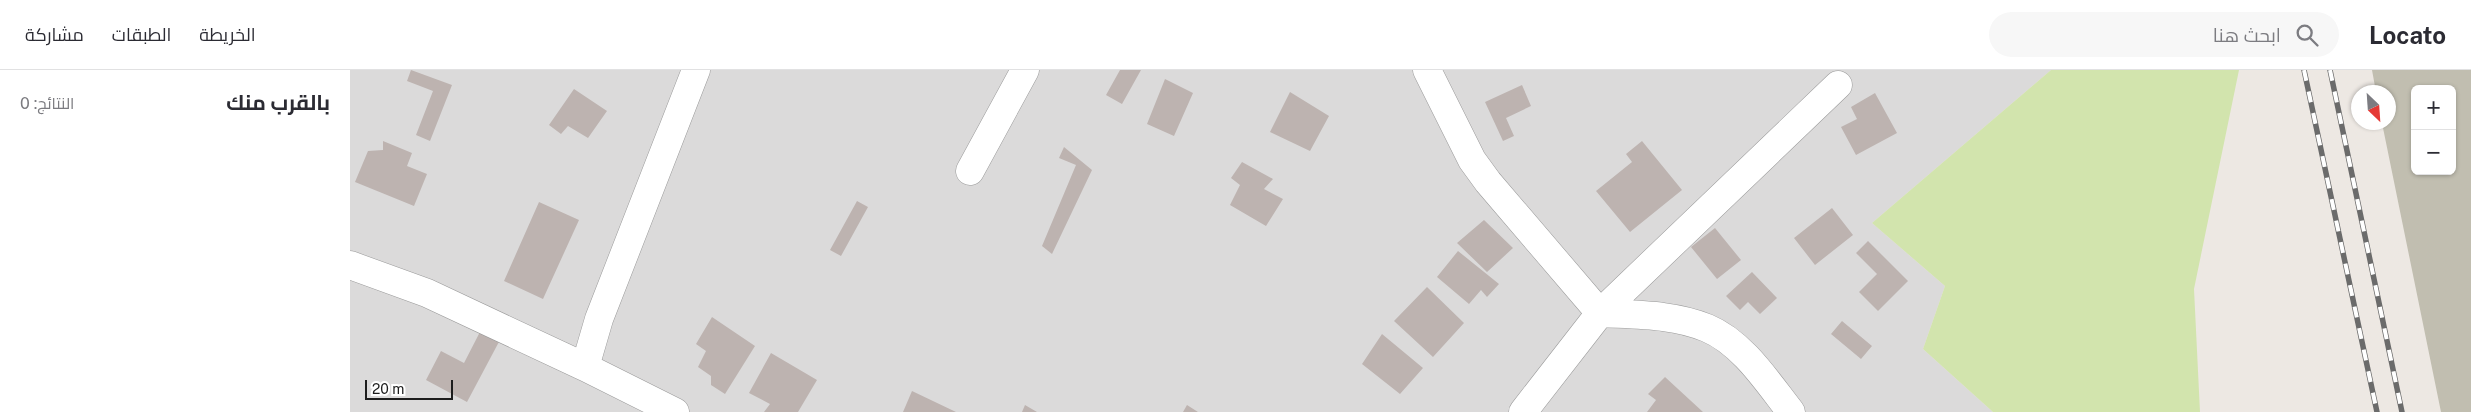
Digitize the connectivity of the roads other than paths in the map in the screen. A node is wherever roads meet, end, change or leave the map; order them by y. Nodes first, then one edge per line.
1 (696, 70) edge
2 (1025, 70) edge
3 (1426, 70) edge
4 (1838, 85) dead end
5 (970, 171) dead end
6 (350, 265) edge
7 (1600, 313) junction
8 (585, 367) junction
9 (675, 412) edge
10 (1523, 412) edge
11 (1791, 412) edge

1 - 8 street
2 - 5 street
3 - 7 street
4 - 7 street
6 - 8 street
7 - 10 street
7 - 11 street
8 - 9 street

